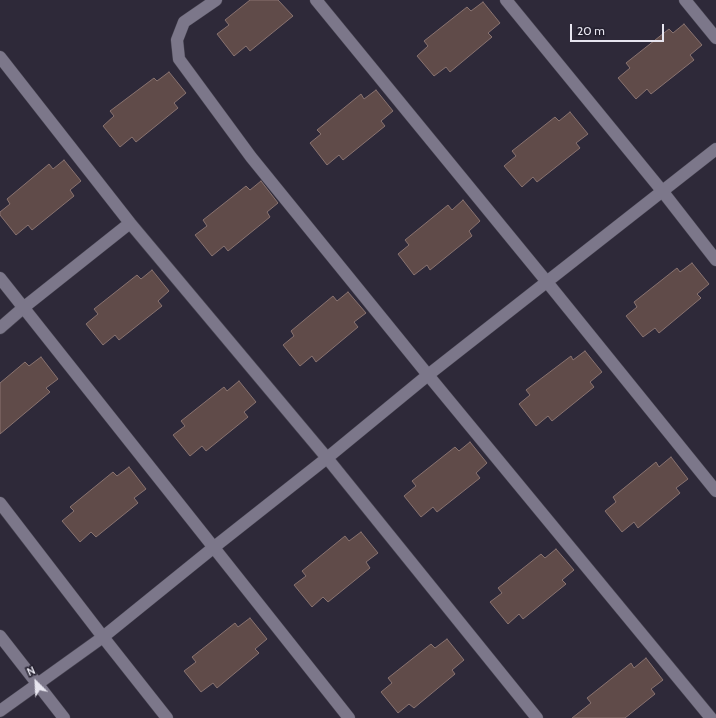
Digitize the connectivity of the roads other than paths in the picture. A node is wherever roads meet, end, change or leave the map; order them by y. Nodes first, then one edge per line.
1 (216, 0) edge
2 (316, 0) edge
3 (506, 0) edge
4 (685, 0) edge
5 (716, 38) edge
6 (0, 57) edge
7 (716, 150) edge
8 (663, 192) junction
9 (130, 223) junction
10 (716, 260) edge
11 (0, 278) edge
12 (547, 282) junction
13 (23, 308) junction
14 (0, 328) edge
15 (428, 375) junction
16 (327, 458) junction
17 (716, 491) edge
18 (0, 503) edge
19 (213, 548) junction
20 (0, 636) edge
21 (103, 637) junction
22 (38, 684) junction
23 (0, 711) edge
24 (64, 718) edge
25 (167, 718) edge
26 (349, 718) edge
27 (536, 718) edge
28 (711, 718) edge

1 - 15 street
2 - 12 street
3 - 8 street
4 - 5 street
6 - 9 street
7 - 8 street
8 - 10 street
8 - 12 street
9 - 13 street
9 - 16 street
11 - 13 street
12 - 15 street
12 - 17 street
13 - 14 street
13 - 19 street
15 - 16 street
15 - 28 street
16 - 19 street
16 - 27 street
18 - 21 street
19 - 21 street
19 - 26 street
20 - 22 street
21 - 22 street
21 - 25 street
22 - 23 street
22 - 24 street

